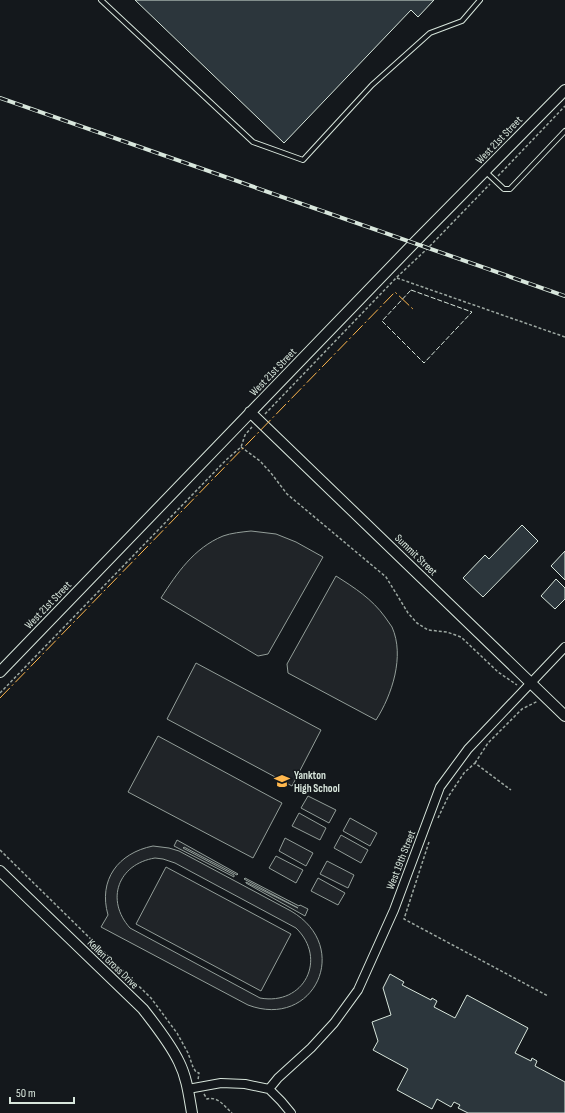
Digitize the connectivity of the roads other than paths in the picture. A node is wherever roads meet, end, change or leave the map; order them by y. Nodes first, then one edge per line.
1 (101, 0) edge
2 (480, 0) edge
3 (565, 90) edge
4 (565, 131) edge
5 (486, 171) junction
6 (250, 412) junction
7 (565, 647) edge
8 (0, 672) edge
9 (527, 686) junction
10 (565, 716) edge
11 (0, 871) edge
12 (269, 1089) junction
13 (188, 1090) junction
14 (192, 1113) edge
15 (291, 1113) edge

1 - 2 lane
3 - 5 street, West 21st Street
4 - 5 lane
5 - 6 street, West 21st Street
6 - 8 street, West 21st Street
6 - 9 street, Summit Street
7 - 9 street, West 19th Street
9 - 10 street, Summit Street
9 - 12 street, West 19th Street
11 - 13 street, Kellen Gross Drive
12 - 13 street
12 - 15 street
13 - 14 street, Kellen Gross Drive

